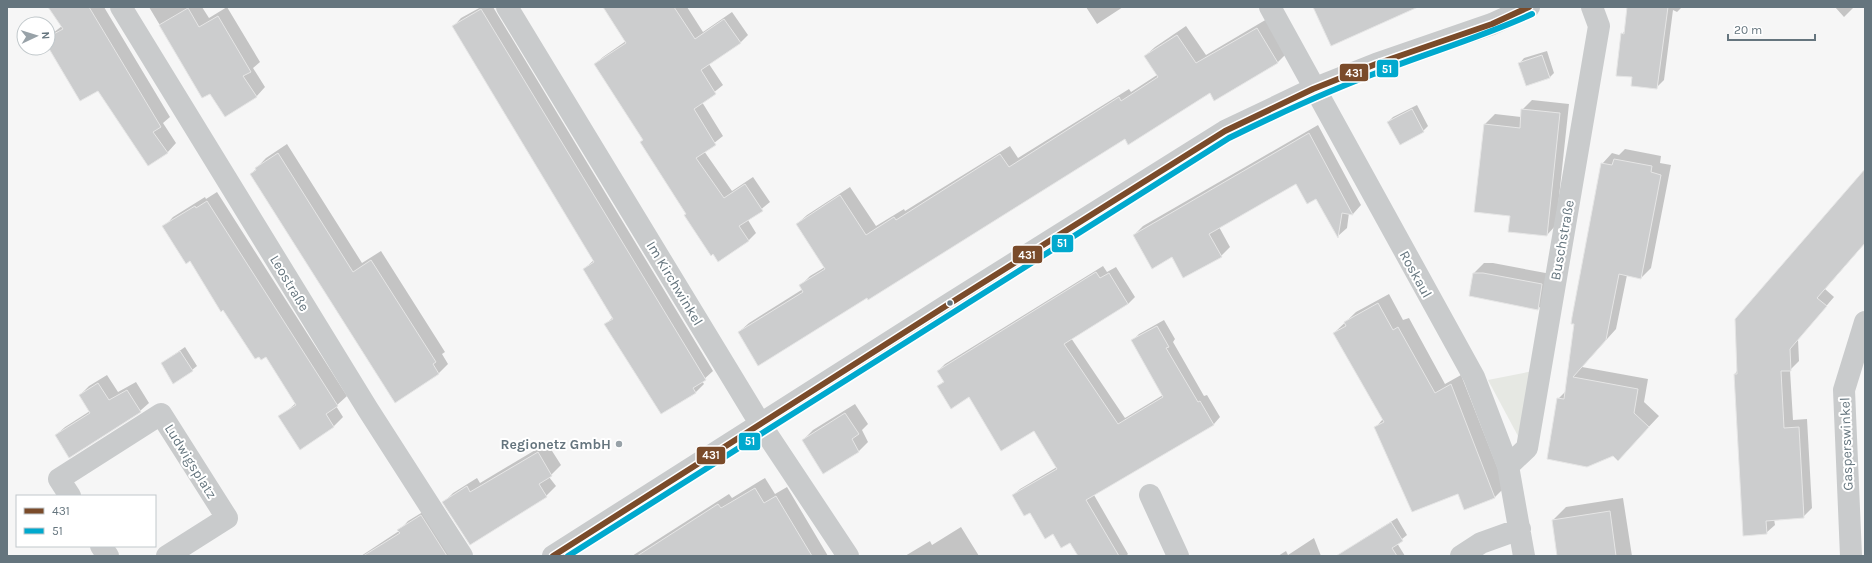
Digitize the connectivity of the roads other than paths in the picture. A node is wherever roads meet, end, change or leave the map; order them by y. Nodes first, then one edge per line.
1 (121, 7) edge
2 (507, 7) edge
3 (1270, 7) edge
4 (1529, 7) edge
5 (1592, 7) edge
6 (1313, 89) junction
7 (1865, 322) edge
8 (761, 425) junction
9 (1508, 466) junction
10 (69, 495) edge
11 (1150, 495) dead end
12 (1520, 529) junction
13 (102, 547) edge
14 (1856, 548) edge
15 (176, 554) edge
16 (108, 556) edge
17 (462, 556) edge
18 (553, 556) edge
19 (848, 556) edge
20 (1178, 556) edge
21 (1461, 556) edge
22 (1524, 556) edge

1 - 17 street, Leostraße
2 - 8 street, Im Kirchwinkel
3 - 6 street, Roskaul
4 - 6 street
5 - 9 street, Buschstraße
6 - 8 street
6 - 9 street, Roskaul
7 - 14 street, Gasperswinkel
8 - 18 street
8 - 19 street, Im Kirchwinkel
9 - 12 street, Roskaul
10 - 15 street, Ludwigsplatz
11 - 20 street
12 - 21 street
12 - 22 street, Roskaul
13 - 16 street

